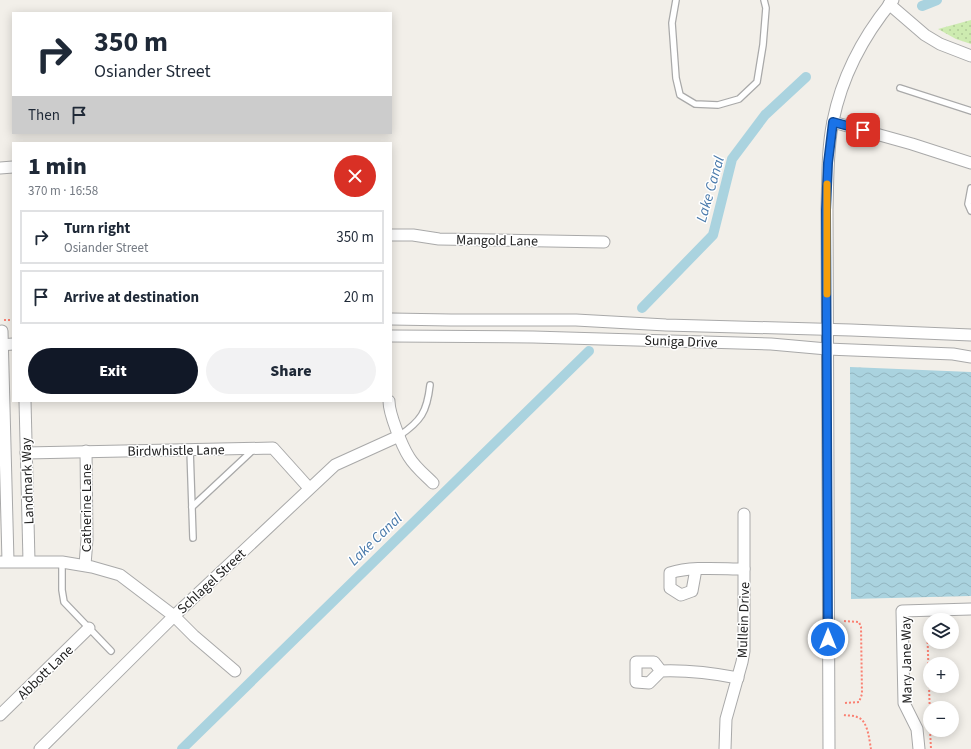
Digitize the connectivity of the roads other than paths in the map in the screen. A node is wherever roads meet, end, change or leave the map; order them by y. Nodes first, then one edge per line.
1 (676, 0) edge
2 (764, 0) edge
3 (891, 2) edge
4 (971, 56) edge
5 (900, 88) dead end
6 (971, 111) edge
7 (833, 122) junction
8 (971, 163) edge
9 (12, 167) edge
10 (0, 168) edge
11 (971, 188) edge
12 (971, 211) edge
13 (392, 235) edge
14 (604, 242) dead end
15 (392, 319) edge
16 (1, 328) edge
17 (828, 329) junction
18 (12, 331) edge
19 (971, 335) edge
20 (392, 336) edge
21 (5, 344) edge
22 (827, 349) junction
23 (971, 356) edge
24 (430, 385) dead end
25 (25, 402) edge
26 (389, 402) edge
27 (399, 436) junction
28 (255, 448) junction
29 (190, 449) junction
30 (86, 451) junction
31 (2, 453) edge
32 (26, 453) junction
33 (433, 483) dead end
34 (309, 488) junction
35 (192, 507) junction
36 (744, 514) dead end
37 (193, 538) dead end
38 (29, 561) junction
39 (4, 562) edge
40 (62, 562) junction
41 (85, 566) junction
42 (696, 569) dead end
43 (744, 569) junction
44 (971, 609) edge
45 (174, 616) junction
46 (89, 628) junction
47 (111, 651) dead end
48 (235, 671) dead end
49 (661, 671) dead end
50 (738, 678) junction
51 (0, 715) edge
52 (40, 749) edge
53 (725, 749) edge
54 (829, 749) edge
55 (919, 749) edge

1 - 2 lane
3 - 4 street
3 - 7 street
5 - 6 lane
7 - 8 street
7 - 17 street
9 - 10 street
11 - 12 lane
13 - 14 street, Mangold Lane
15 - 17 street, Suniga Drive
16 - 18 street
16 - 21 street, Landmark Way
17 - 19 street, Suniga Drive
17 - 22 street
20 - 22 street, Suniga Drive
21 - 31 street, Landmark Way
22 - 23 street, Suniga Drive
22 - 54 street
24 - 27 lane
25 - 32 street, Landmark Way
26 - 27 street
27 - 33 street
27 - 34 street, Schlagel Street
28 - 29 street, Birdwhistle Lane
28 - 34 street, Birdwhistle Lane
28 - 35 lane
29 - 30 street, Birdwhistle Lane
29 - 35 lane
30 - 32 street, Birdwhistle Lane
30 - 41 street, Catherine Lane
31 - 39 street, Landmark Way
32 - 38 street, Landmark Way
34 - 45 street, Schlagel Street
35 - 37 lane
36 - 43 street, Mullein Drive
38 - 39 street
38 - 40 street
40 - 41 street
40 - 46 lane, Catherine Lane
41 - 45 street
42 - 43 street
43 - 50 street, Mullein Drive
44 - 55 street, Mary Jane Way
45 - 48 street
45 - 52 street, Schlagel Street
46 - 47 lane, Catherine Lane
46 - 51 street, Abbott Lane
49 - 50 street
50 - 53 street, Mullein Drive

